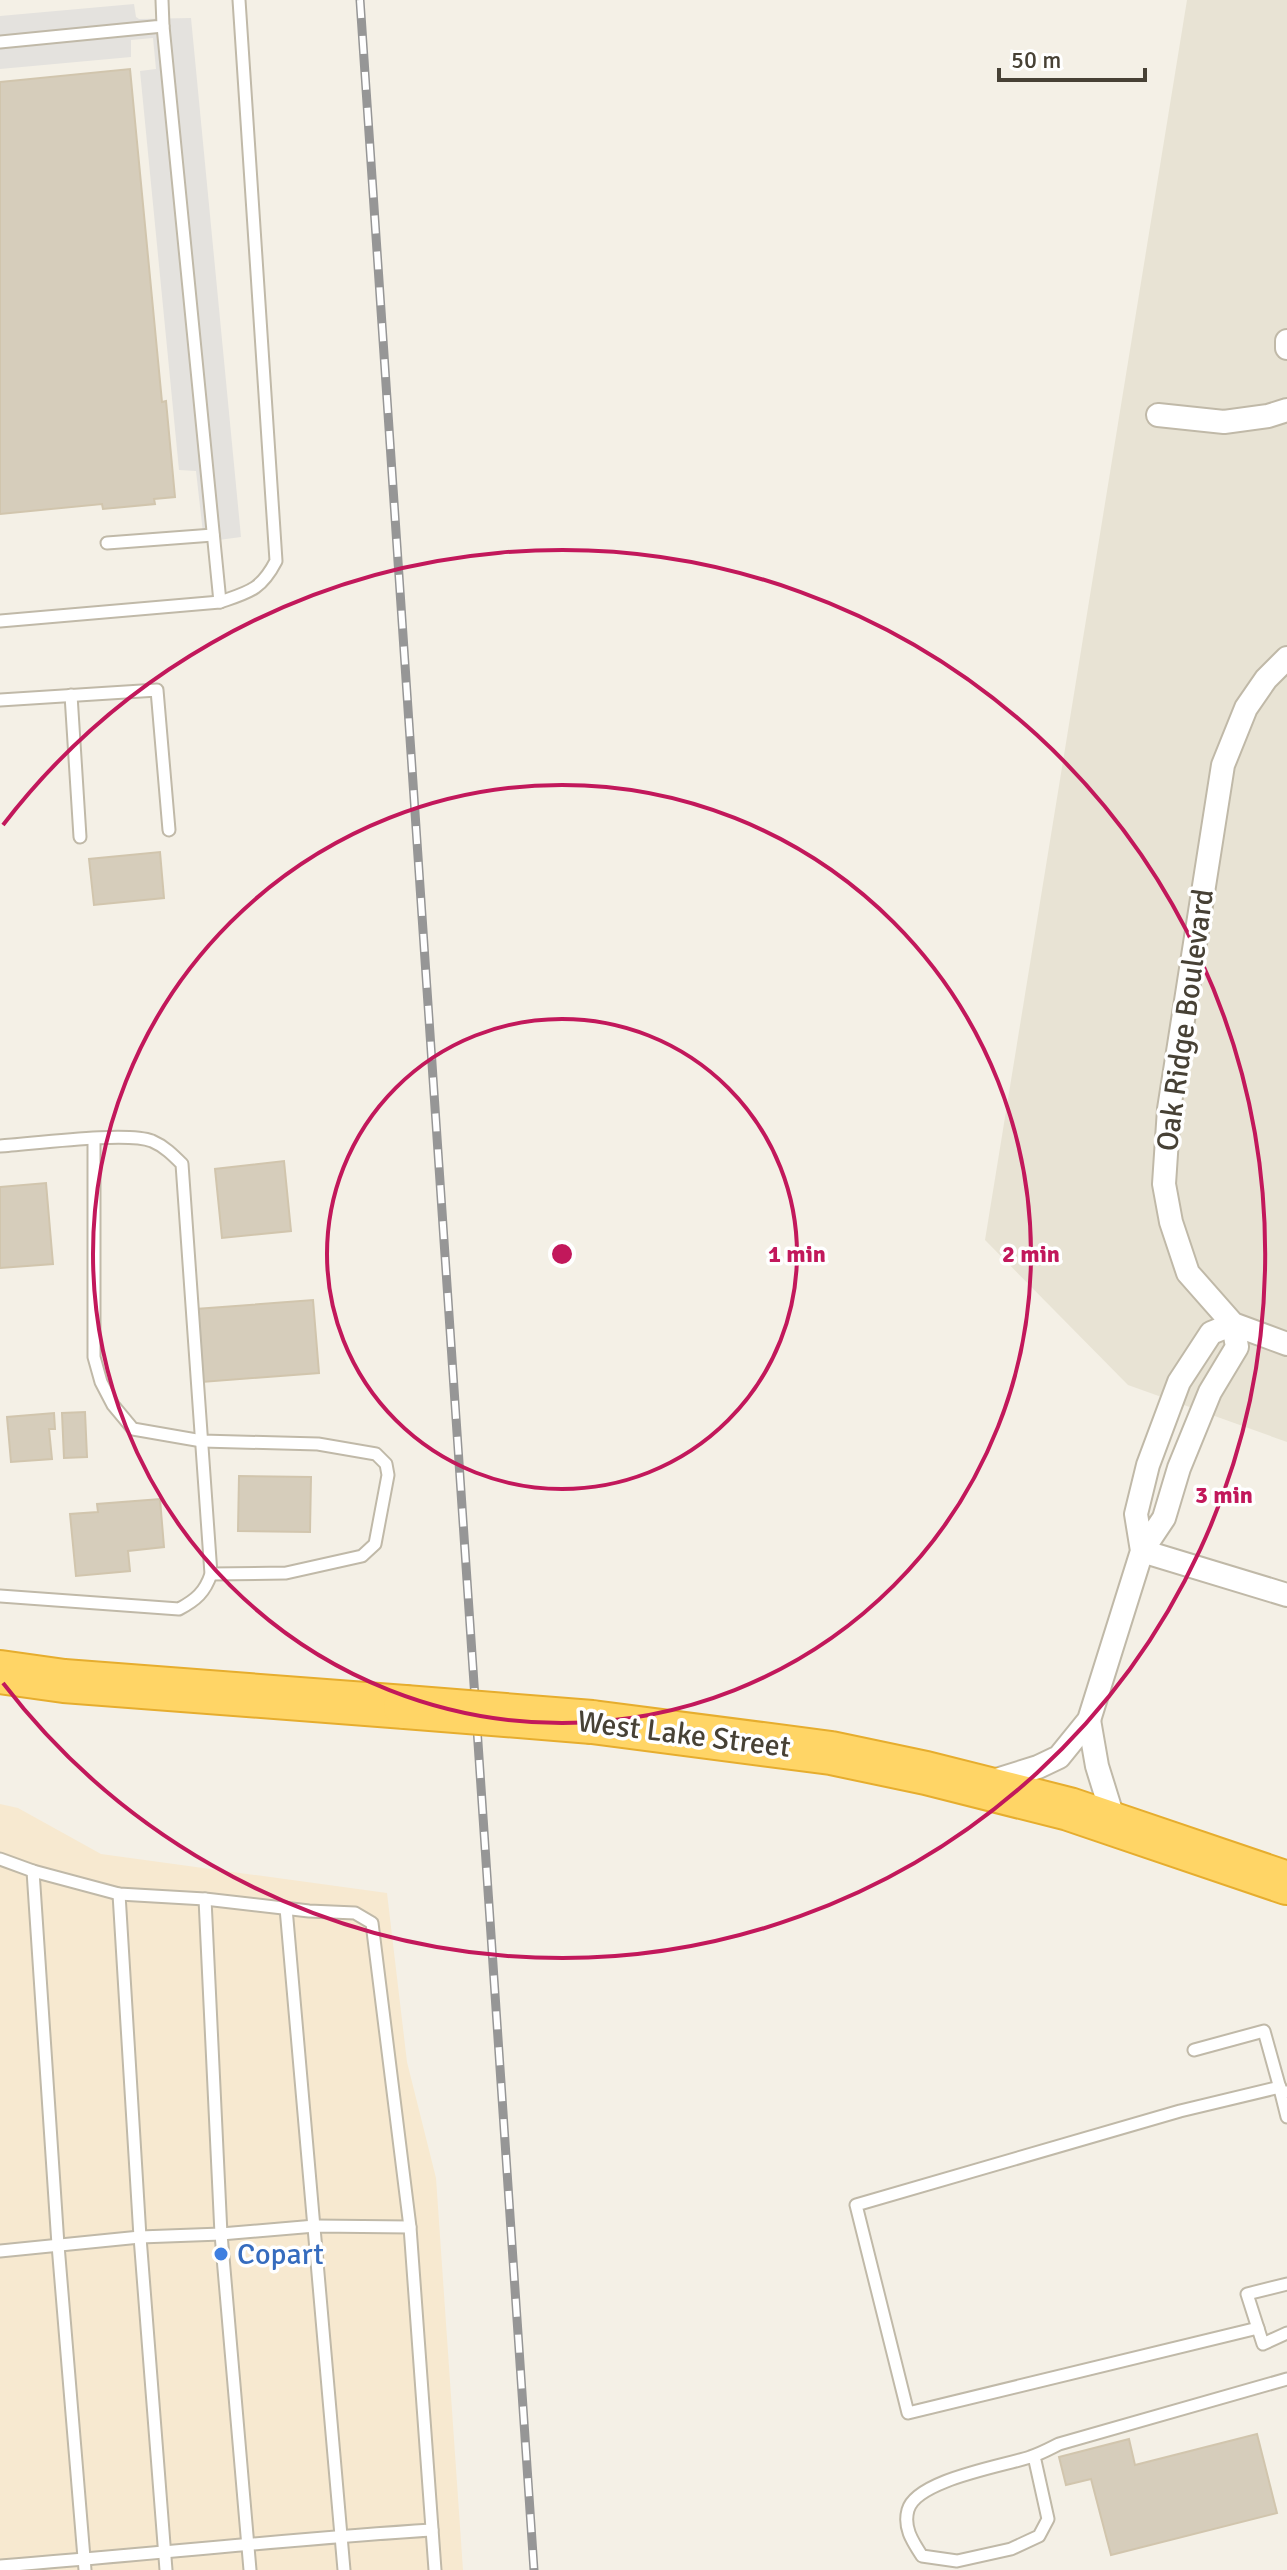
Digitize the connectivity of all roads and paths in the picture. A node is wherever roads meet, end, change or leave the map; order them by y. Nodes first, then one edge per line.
1 (162, 0) edge
2 (239, 0) edge
3 (163, 26) junction
4 (0, 42) edge
5 (1287, 341) edge
6 (1287, 348) edge
7 (1287, 410) edge
8 (1158, 415) dead end
9 (213, 535) junction
10 (107, 543) dead end
11 (220, 602) junction
12 (0, 621) edge
13 (1287, 658) edge
14 (71, 695) junction
15 (0, 700) edge
16 (169, 830) dead end
17 (80, 837) dead end
18 (94, 1140) junction
19 (0, 1146) edge
20 (1233, 1324) junction
21 (1287, 1344) edge
22 (202, 1441) junction
23 (1142, 1551) junction
24 (211, 1574) junction
25 (1287, 1595) edge
26 (0, 1596) edge
27 (0, 1672) edge
28 (64, 1681) junction
29 (0, 1686) edge
30 (1089, 1720) junction
31 (978, 1786) junction
32 (1115, 1824) junction
33 (0, 1859) edge
34 (33, 1871) junction
35 (1287, 1883) edge
36 (119, 1894) junction
37 (205, 1899) junction
38 (286, 1908) junction
39 (1194, 2050) dead end
40 (1283, 2091) edge
41 (1287, 2117) edge
42 (315, 2226) junction
43 (410, 2227) junction
44 (221, 2234) junction
45 (140, 2237) junction
46 (58, 2245) junction
47 (0, 2251) edge
48 (1287, 2284) edge
49 (1258, 2328) junction
50 (1287, 2333) edge
51 (1287, 2379) edge
52 (1034, 2456) junction
53 (432, 2530) junction
54 (341, 2535) junction
55 (248, 2544) junction
56 (165, 2553) junction
57 (84, 2565) edge
58 (0, 2566) edge
59 (166, 2570) edge
60 (250, 2570) edge
61 (344, 2570) edge
62 (435, 2570) edge

1 - 3 lane
2 - 11 lane
3 - 4 lane
3 - 9 lane
5 - 6 street
7 - 8 street
9 - 10 lane
9 - 11 lane
11 - 12 lane
13 - 20 street, Oak Ridge Boulevard
14 - 15 lane
14 - 16 lane
14 - 17 lane
18 - 19 lane
18 - 22 lane
18 - 22 lane
20 - 21 street, Oak Ridge Boulevard
20 - 23 street
20 - 23 street
22 - 24 lane
22 - 24 lane
23 - 25 street
23 - 30 street
24 - 26 lane
27 - 28 highway, West Lake Street
28 - 29 highway, West Lake Street
28 - 31 highway, West Lake Street, bridge
30 - 31 street
30 - 32 street
31 - 32 highway, West Lake Street
32 - 35 highway, West Lake Street
33 - 34 lane
34 - 36 lane
34 - 46 lane
36 - 37 lane
36 - 45 lane
37 - 38 lane
37 - 44 lane
38 - 42 lane
38 - 43 lane
39 - 40 lane
40 - 41 lane
40 - 49 lane
42 - 43 lane
42 - 44 lane
42 - 54 lane
43 - 53 lane
44 - 45 lane
44 - 55 lane
45 - 46 lane
45 - 56 lane
46 - 47 lane
46 - 57 lane
48 - 49 lane
49 - 50 lane
51 - 52 lane
52 - 52 lane
53 - 54 lane
53 - 62 lane
54 - 55 lane
54 - 61 lane
55 - 56 lane
55 - 60 lane
56 - 57 lane
56 - 59 lane
57 - 58 lane

